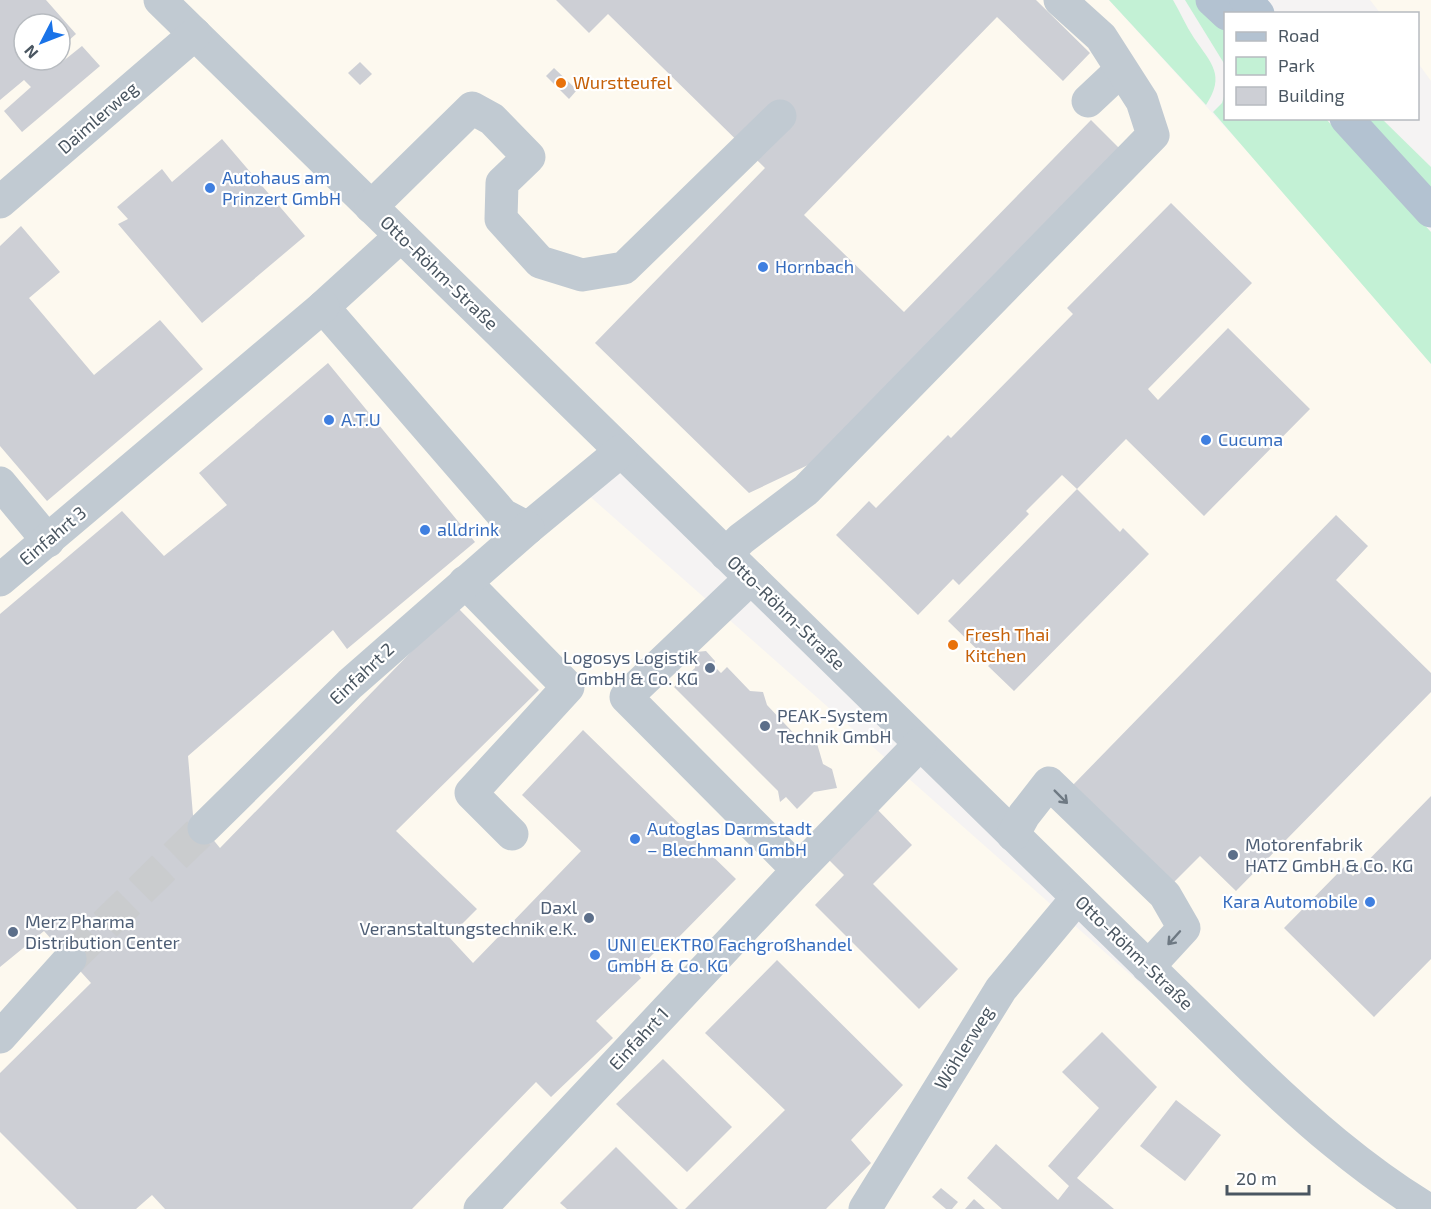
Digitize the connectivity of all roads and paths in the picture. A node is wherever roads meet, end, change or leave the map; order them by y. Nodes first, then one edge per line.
1 (160, 0) edge
2 (1060, 0) edge
3 (1212, 0) edge
4 (1246, 0) edge
5 (1225, 12) edge
6 (1256, 12) edge
7 (195, 34) junction
8 (1121, 70) junction
9 (1088, 101) dead end
10 (780, 116) dead end
11 (1348, 120) edge
12 (0, 201) edge
13 (371, 207) junction
14 (1431, 211) edge
15 (401, 236) junction
16 (323, 307) junction
17 (621, 451) junction
18 (0, 483) edge
19 (528, 528) junction
20 (48, 540) junction
21 (726, 554) junction
22 (751, 578) junction
23 (0, 580) edge
24 (465, 582) junction
25 (920, 744) junction
26 (204, 828) tunnel mouth
27 (512, 834) dead end
28 (1013, 835) junction
29 (798, 870) junction
30 (1077, 898) junction
31 (70, 959) tunnel mouth
32 (1148, 967) junction
33 (0, 1037) edge
34 (480, 1209) edge
35 (865, 1209) edge
36 (1427, 1209) edge

1 - 7 street, Otto-Röhm-Straße
2 - 8 street
3 - 5 main road
4 - 6 main road
7 - 12 street, Daimlerweg
7 - 13 street, Otto-Röhm-Straße
8 - 9 street
8 - 21 street
10 - 13 street
11 - 14 main road
13 - 15 street, Otto-Röhm-Straße
15 - 16 street, Einfahrt 3
15 - 17 street, Otto-Röhm-Straße
16 - 19 street
16 - 20 street, Einfahrt 3
17 - 19 street, Einfahrt 2
17 - 21 street, Otto-Röhm-Straße
18 - 20 street
19 - 24 street, Einfahrt 2
20 - 23 street, Einfahrt 3
21 - 22 street, Otto-Röhm-Straße
22 - 25 street, Otto-Röhm-Straße
22 - 29 street
24 - 26 street, Einfahrt 2
24 - 27 street
25 - 28 street, Otto-Röhm-Straße
25 - 29 street, Einfahrt 1
28 - 30 street, Otto-Röhm-Straße
28 -> 32 street
29 - 34 street, Einfahrt 1
30 - 32 street, Otto-Röhm-Straße
30 - 35 street, Wöhlerweg
31 - 33 street
32 - 36 street, Otto-Röhm-Straße

